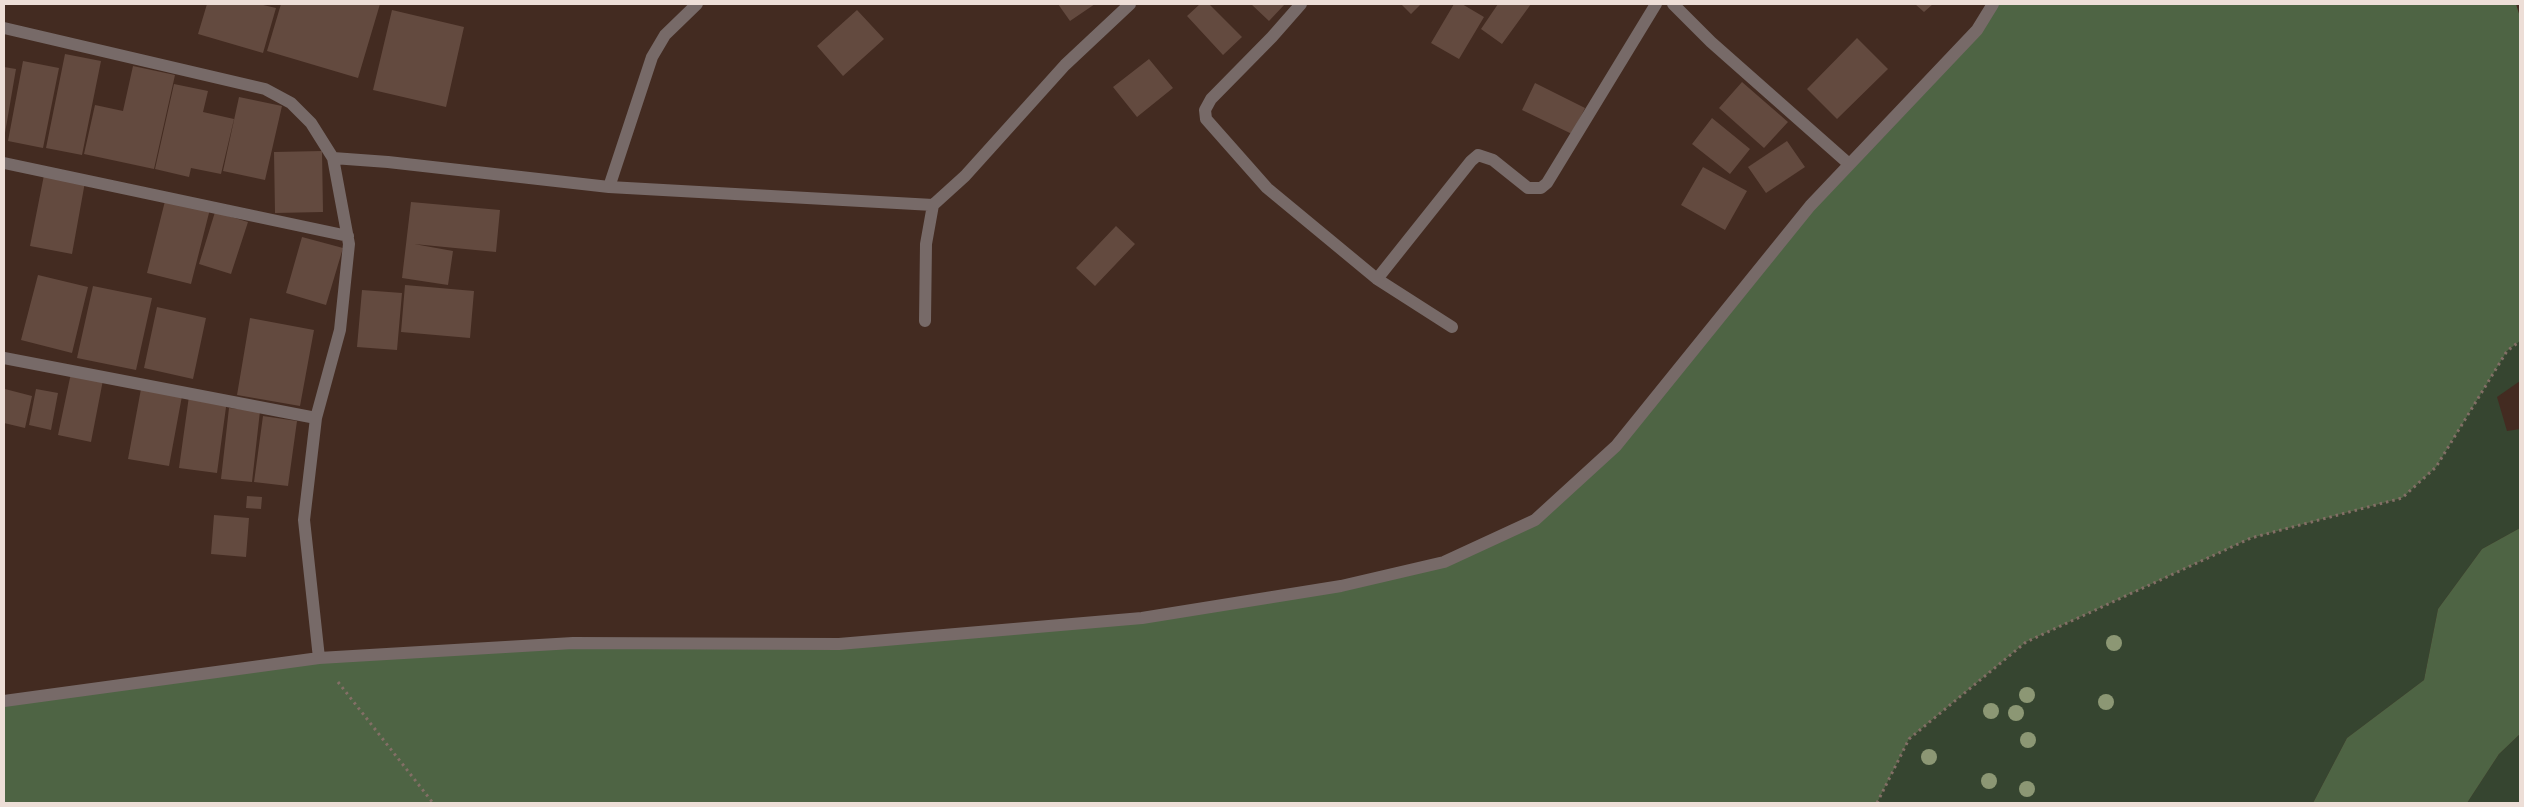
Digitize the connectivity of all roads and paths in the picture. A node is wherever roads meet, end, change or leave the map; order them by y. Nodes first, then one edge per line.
1 (698, 4) edge
2 (1130, 4) edge
3 (1301, 4) edge
4 (1656, 4) edge
5 (1673, 4) edge
6 (1993, 4) edge
7 (4, 28) edge
8 (333, 158) junction
9 (4, 163) edge
10 (1849, 164) junction
11 (609, 187) junction
12 (934, 205) junction
13 (348, 236) junction
14 (1377, 279) junction
15 (925, 321) dead end
16 (1452, 327) dead end
17 (2520, 341) edge
18 (4, 358) edge
19 (316, 418) junction
20 (319, 658) junction
21 (4, 701) edge
22 (432, 803) edge
23 (1877, 803) edge

1 - 11 street
2 - 12 street
3 - 14 street
4 - 14 street
5 - 10 street
6 - 10 street
7 - 8 street
8 - 11 street
8 - 13 street
9 - 13 street
10 - 20 street
11 - 12 street
12 - 15 street
13 - 19 street
14 - 16 street
17 - 23 path
18 - 19 street
19 - 20 street
20 - 21 street
20 - 22 path

